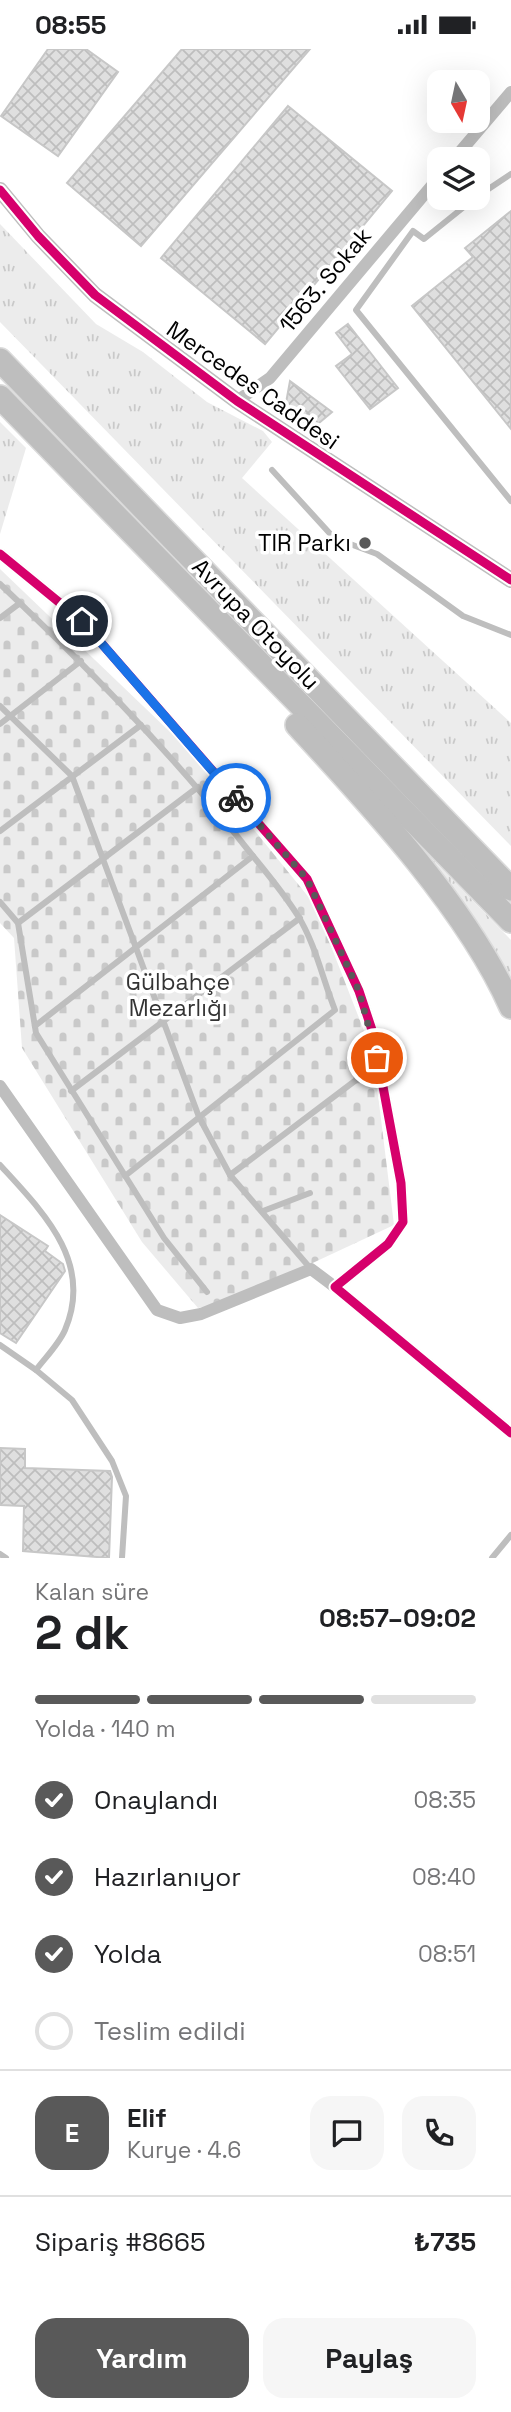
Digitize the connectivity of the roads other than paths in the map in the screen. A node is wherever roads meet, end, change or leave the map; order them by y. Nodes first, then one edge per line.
1 (511, 92) edge
2 (464, 147) edge
3 (511, 174) edge
4 (490, 188) edge
5 (0, 190) edge
6 (427, 191) edge
7 (460, 210) edge
8 (0, 360) edge
9 (0, 397) edge
10 (237, 401) junction
11 (272, 470) dead end
12 (511, 501) edge
13 (0, 555) edge
14 (511, 580) edge
15 (0, 584) edge
16 (20, 603) junction
17 (199, 603) junction
18 (0, 618) edge
19 (511, 635) edge
20 (81, 661) junction
21 (0, 706) edge
22 (11, 716) junction
23 (0, 724) edge
24 (141, 725) junction
25 (72, 776) junction
26 (198, 787) junction
27 (0, 831) edge
28 (253, 856) junction
29 (102, 860) junction
30 (511, 889) edge
31 (0, 902) edge
32 (300, 918) junction
33 (511, 921) edge
34 (18, 923) junction
35 (135, 947) junction
36 (511, 1007) edge
37 (161, 1023) junction
38 (35, 1026) junction
39 (364, 1074) dead end
40 (0, 1086) edge
41 (71, 1091) junction
42 (198, 1117) junction
43 (0, 1164) edge
44 (230, 1175) junction
45 (125, 1176) junction
46 (310, 1193) dead end
47 (263, 1211) junction
48 (311, 1269) junction
49 (335, 1287) junction
50 (207, 1291) dead end
51 (0, 1345) edge
52 (36, 1370) junction
53 (511, 1433) edge
54 (511, 1535) edge
55 (0, 1553) edge
56 (6, 1558) edge
57 (122, 1558) edge
58 (492, 1558) edge

1 - 2 street
3 - 4 lane
5 - 10 street, Mercedes Caddesi
6 - 10 street, 1563. Sokak
7 - 12 lane
8 - 30 highway, Avrupa Otoyolu
9 - 17 highway, Avrupa Otoyolu
10 - 14 street, Mercedes Caddesi
11 - 19 lane
13 - 49 street
15 - 16 lane
16 - 18 lane
16 - 20 lane
17 - 33 highway, Avrupa Otoyolu
17 - 36 highway
20 - 22 lane
20 - 24 lane
21 - 22 lane
22 - 23 lane
22 - 25 lane
24 - 25 lane
24 - 26 lane
25 - 27 lane
25 - 29 lane
26 - 28 lane
26 - 29 lane
28 - 32 lane
28 - 35 lane
29 - 34 lane
29 - 35 lane
31 - 34 lane
32 - 37 lane
32 - 42 lane
34 - 38 lane
35 - 37 lane
35 - 38 lane
37 - 41 lane
37 - 42 lane
38 - 41 lane
39 - 44 lane
40 - 48 street
41 - 45 lane
42 - 44 lane
42 - 45 lane
43 - 52 lane
44 - 47 lane
45 - 50 lane
46 - 47 lane
47 - 48 lane
48 - 49 street
49 - 53 street
51 - 52 lane
52 - 57 lane
54 - 58 lane
55 - 56 lane

